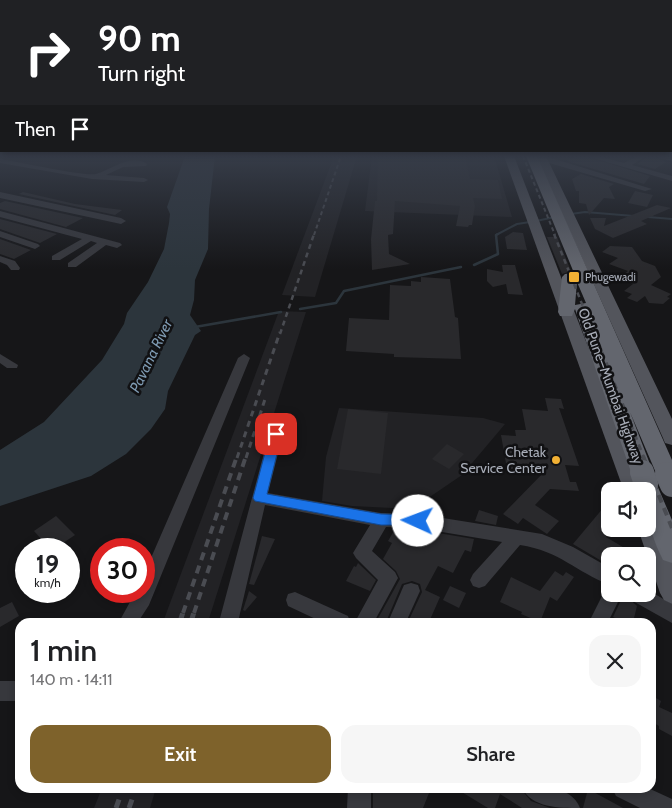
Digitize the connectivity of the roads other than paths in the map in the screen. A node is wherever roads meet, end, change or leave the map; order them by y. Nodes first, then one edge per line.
1 (535, 194) edge
2 (540, 194) edge
3 (547, 194) edge
4 (0, 195) edge
5 (0, 214) edge
6 (553, 220) junction
7 (121, 221) dead end
8 (0, 234) edge
9 (90, 238) junction
10 (104, 242) junction
11 (117, 245) dead end
12 (35, 246) dead end
13 (56, 258) dead end
14 (0, 259) edge
15 (72, 265) dead end
16 (15, 268) dead end
17 (570, 277) junction
18 (566, 312) junction
19 (0, 358) edge
20 (244, 358) dead end
21 (12, 365) dead end
22 (276, 434) dead end
23 (672, 438) edge
24 (652, 480) edge
25 (259, 498) junction
26 (381, 520) junction
27 (517, 536) junction
28 (651, 537) edge
29 (672, 552) edge
30 (601, 572) edge
31 (479, 580) dead end
32 (411, 591) dead end
33 (672, 593) edge
34 (295, 600) dead end
35 (609, 602) edge
36 (652, 602) edge
37 (672, 614) edge
38 (130, 618) edge
39 (229, 618) edge
40 (333, 618) edge
41 (366, 618) edge
42 (399, 618) edge
43 (600, 618) edge
44 (0, 691) edge
45 (15, 691) edge
46 (360, 793) edge
47 (542, 793) edge
48 (634, 793) edge
49 (359, 808) edge
50 (568, 808) edge
51 (665, 808) edge

1 - 6 main road
2 - 6 highway, Old Pune–Mumbai Highway
3 - 6 highway, Old Pune–Mumbai Highway
4 - 7 street
5 - 9 street
6 - 17 highway, Old Pune–Mumbai Highway
6 - 18 main road
6 - 23 main road
6 - 24 highway, Old Pune–Mumbai Highway
8 - 12 street
9 - 10 street
9 - 13 street
10 - 11 street
10 - 15 street
14 - 16 street
17 - 18 highway
17 - 24 highway, Old Pune–Mumbai Highway
18 - 24 main road
19 - 21 street
20 - 38 street
22 - 25 street
24 - 29 highway, Old Pune–Mumbai Highway
25 - 26 street
25 - 39 street
26 - 27 street
26 - 41 street
27 - 30 street
27 - 31 street
28 - 33 main road
32 - 42 street
34 - 40 street
35 - 43 street
36 - 37 street
44 - 45 street
46 - 49 street
47 - 50 street
48 - 51 street

